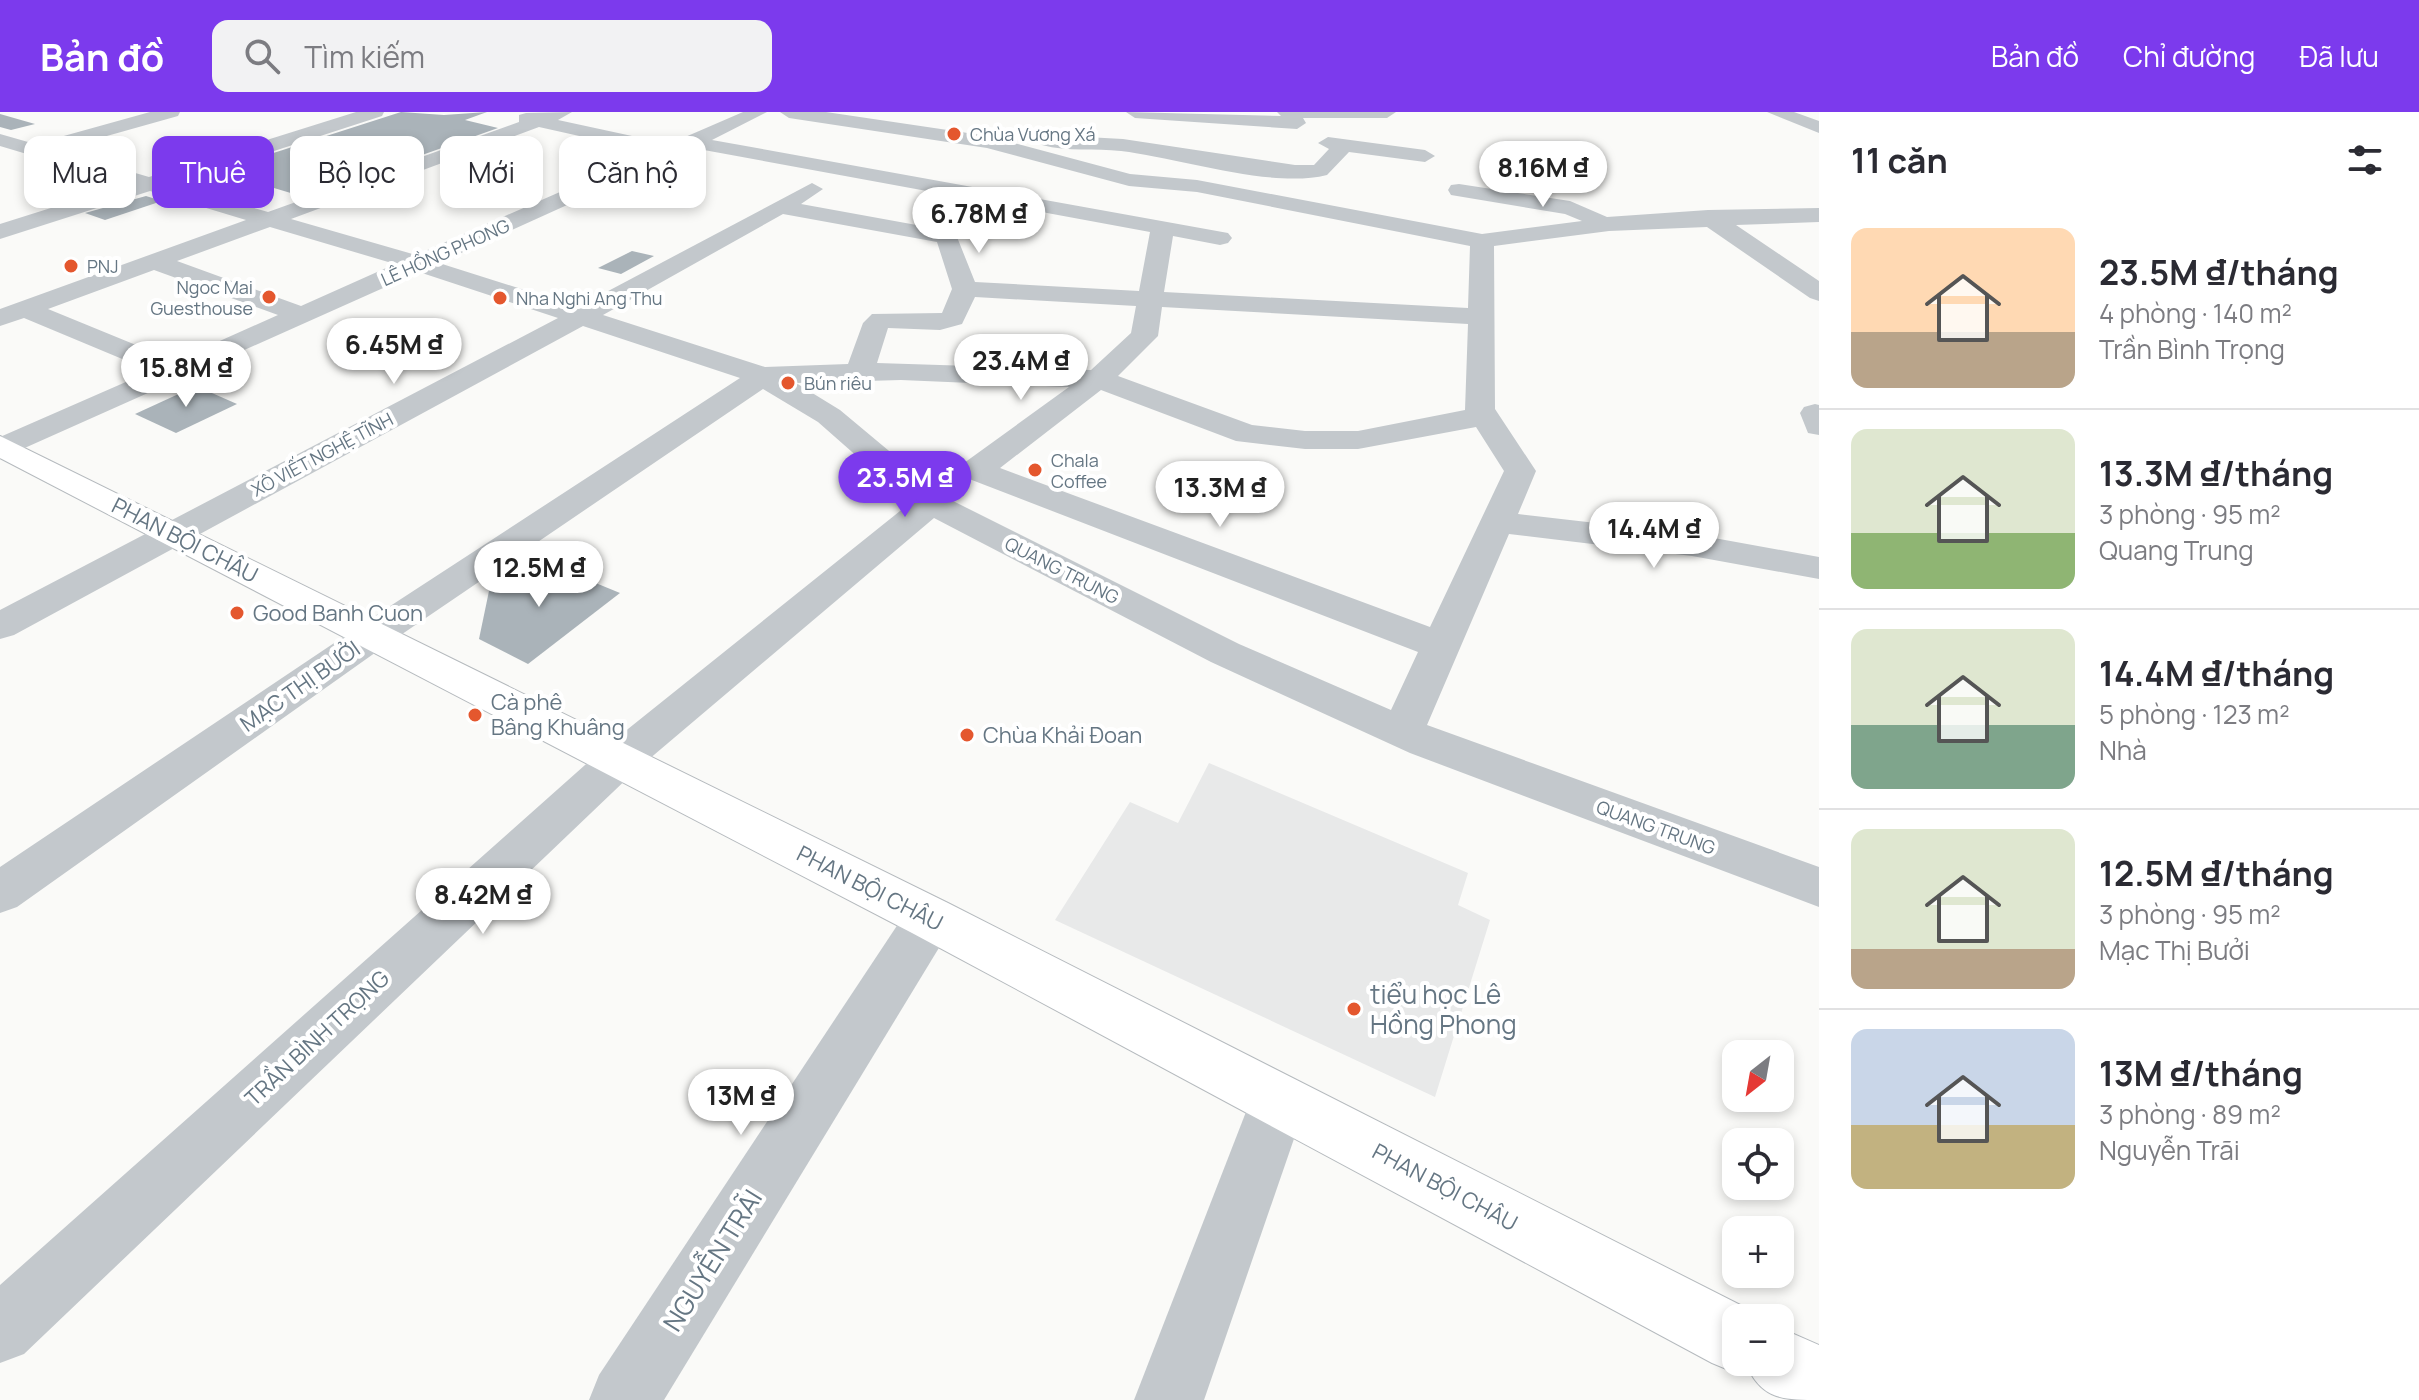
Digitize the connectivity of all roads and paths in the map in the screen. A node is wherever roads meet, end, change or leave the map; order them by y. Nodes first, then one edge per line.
1 (171, 112) edge
2 (375, 112) edge
3 (563, 112) edge
4 (758, 112) edge
5 (789, 112) edge
6 (1135, 112) edge
7 (1387, 112) edge
8 (1776, 112) edge
9 (1289, 113) edge
10 (508, 115) dead end
11 (537, 122) junction
12 (1819, 127) edge
13 (85, 136) edge
14 (622, 136) edge
15 (704, 136) edge
16 (941, 136) junction
17 (0, 140) edge
18 (24, 147) edge
19 (706, 150) edge
20 (24, 153) edge
21 (1425, 156) dead end
22 (0, 160) edge
23 (1201, 162) junction
24 (1095, 172) junction
25 (136, 180) edge
26 (151, 184) junction
27 (1178, 187) junction
28 (812, 189) dead end
29 (1459, 190) dead end
30 (559, 201) edge
31 (1028, 203) junction
32 (779, 207) junction
33 (1819, 215) edge
34 (1708, 217) junction
35 (267, 219) junction
36 (1609, 224) junction
37 (1163, 227) junction
38 (0, 232) edge
39 (1220, 238) dead end
40 (1482, 241) junction
41 (153, 261) junction
42 (419, 264) junction
43 (965, 289) junction
44 (1819, 293) edge
45 (1153, 298) junction
46 (12, 313) edge
47 (302, 315) junction
48 (582, 316) junction
49 (1481, 317) junction
50 (176, 371) junction
51 (860, 372) junction
52 (763, 376) junction
53 (1098, 379) junction
54 (1819, 415) edge
55 (1485, 417) junction
56 (1819, 426) edge
57 (2, 447) edge
58 (931, 503) junction
59 (1498, 522) junction
60 (173, 533) junction
61 (1819, 568) edge
62 (0, 626) edge
63 (372, 636) junction
64 (1441, 646) junction
65 (1402, 732) junction
66 (619, 760) junction
67 (1819, 887) edge
68 (0, 893) edge
69 (930, 918) junction
70 (1278, 1101) junction
71 (0, 1330) edge
72 (1722, 1332) edge
73 (1794, 1369) edge
74 (1819, 1382) edge
75 (624, 1400) edge
76 (1169, 1400) edge

1 - 13 street
2 - 26 street
3 - 11 street
4 - 15 street, LÊ HỒNG PHONG
5 - 16 street
6 - 9 street
7 - 9 street
8 - 12 street
10 - 11 street
11 - 14 street
11 - 35 street
16 - 23 street
16 - 24 street
17 - 18 street, QUANG TRUNG
19 - 31 street
20 - 22 street
21 - 23 street
23 - 27 street
24 - 27 street
24 - 31 street
25 - 26 street, QUANG TRUNG
26 - 35 street, QUANG TRUNG
26 - 38 street
27 - 40 street
28 - 32 street, XÔ VIẾT NGHỆ TĨNH
29 - 36 street
30 - 42 street, LÊ HỒNG PHONG
31 - 37 street
32 - 43 street
32 - 48 street, XÔ VIẾT NGHỆ TĨNH
33 - 34 street
34 - 36 street
34 - 44 street
35 - 41 street
35 - 42 street, QUANG TRUNG
36 - 40 street
37 - 39 street
37 - 45 street
40 - 49 street
41 - 46 street
41 - 47 street
42 - 47 street, LÊ HỒNG PHONG
42 - 48 street, QUANG TRUNG
43 - 45 street
43 - 51 street
45 - 49 street
45 - 53 street
46 - 50 street
47 - 50 street, LÊ HỒNG PHONG
48 - 52 street, QUANG TRUNG
48 - 60 street, XÔ VIẾT NGHỆ TĨNH
49 - 55 street
50 - 57 street, LÊ HỒNG PHONG
51 - 52 street
51 - 53 street
52 - 58 street, QUANG TRUNG
52 - 63 street, MẠC THỊ BƯỞI
53 - 55 street
53 - 64 street
54 - 56 street
55 - 59 street
57 - 60 main road, PHAN BỘI CHÂU
58 - 65 street, QUANG TRUNG
58 - 66 street, TRẦN BÌNH TRỌNG
59 - 61 street
59 - 64 street
60 - 62 street, XÔ VIẾT NGHỆ TĨNH
60 - 63 main road, PHAN BỘI CHÂU
63 - 66 main road, PHAN BỘI CHÂU
63 - 68 street, MẠC THỊ BƯỞI
64 - 65 street
65 - 67 street, QUANG TRUNG
66 - 69 main road, PHAN BỘI CHÂU
66 - 71 street, TRẦN BÌNH TRỌNG
69 - 70 main road, PHAN BỘI CHÂU
69 - 75 street, NGUYỄN TRÃI
70 - 72 main road, PHAN BỘI CHÂU
70 - 76 street
73 - 74 main road

